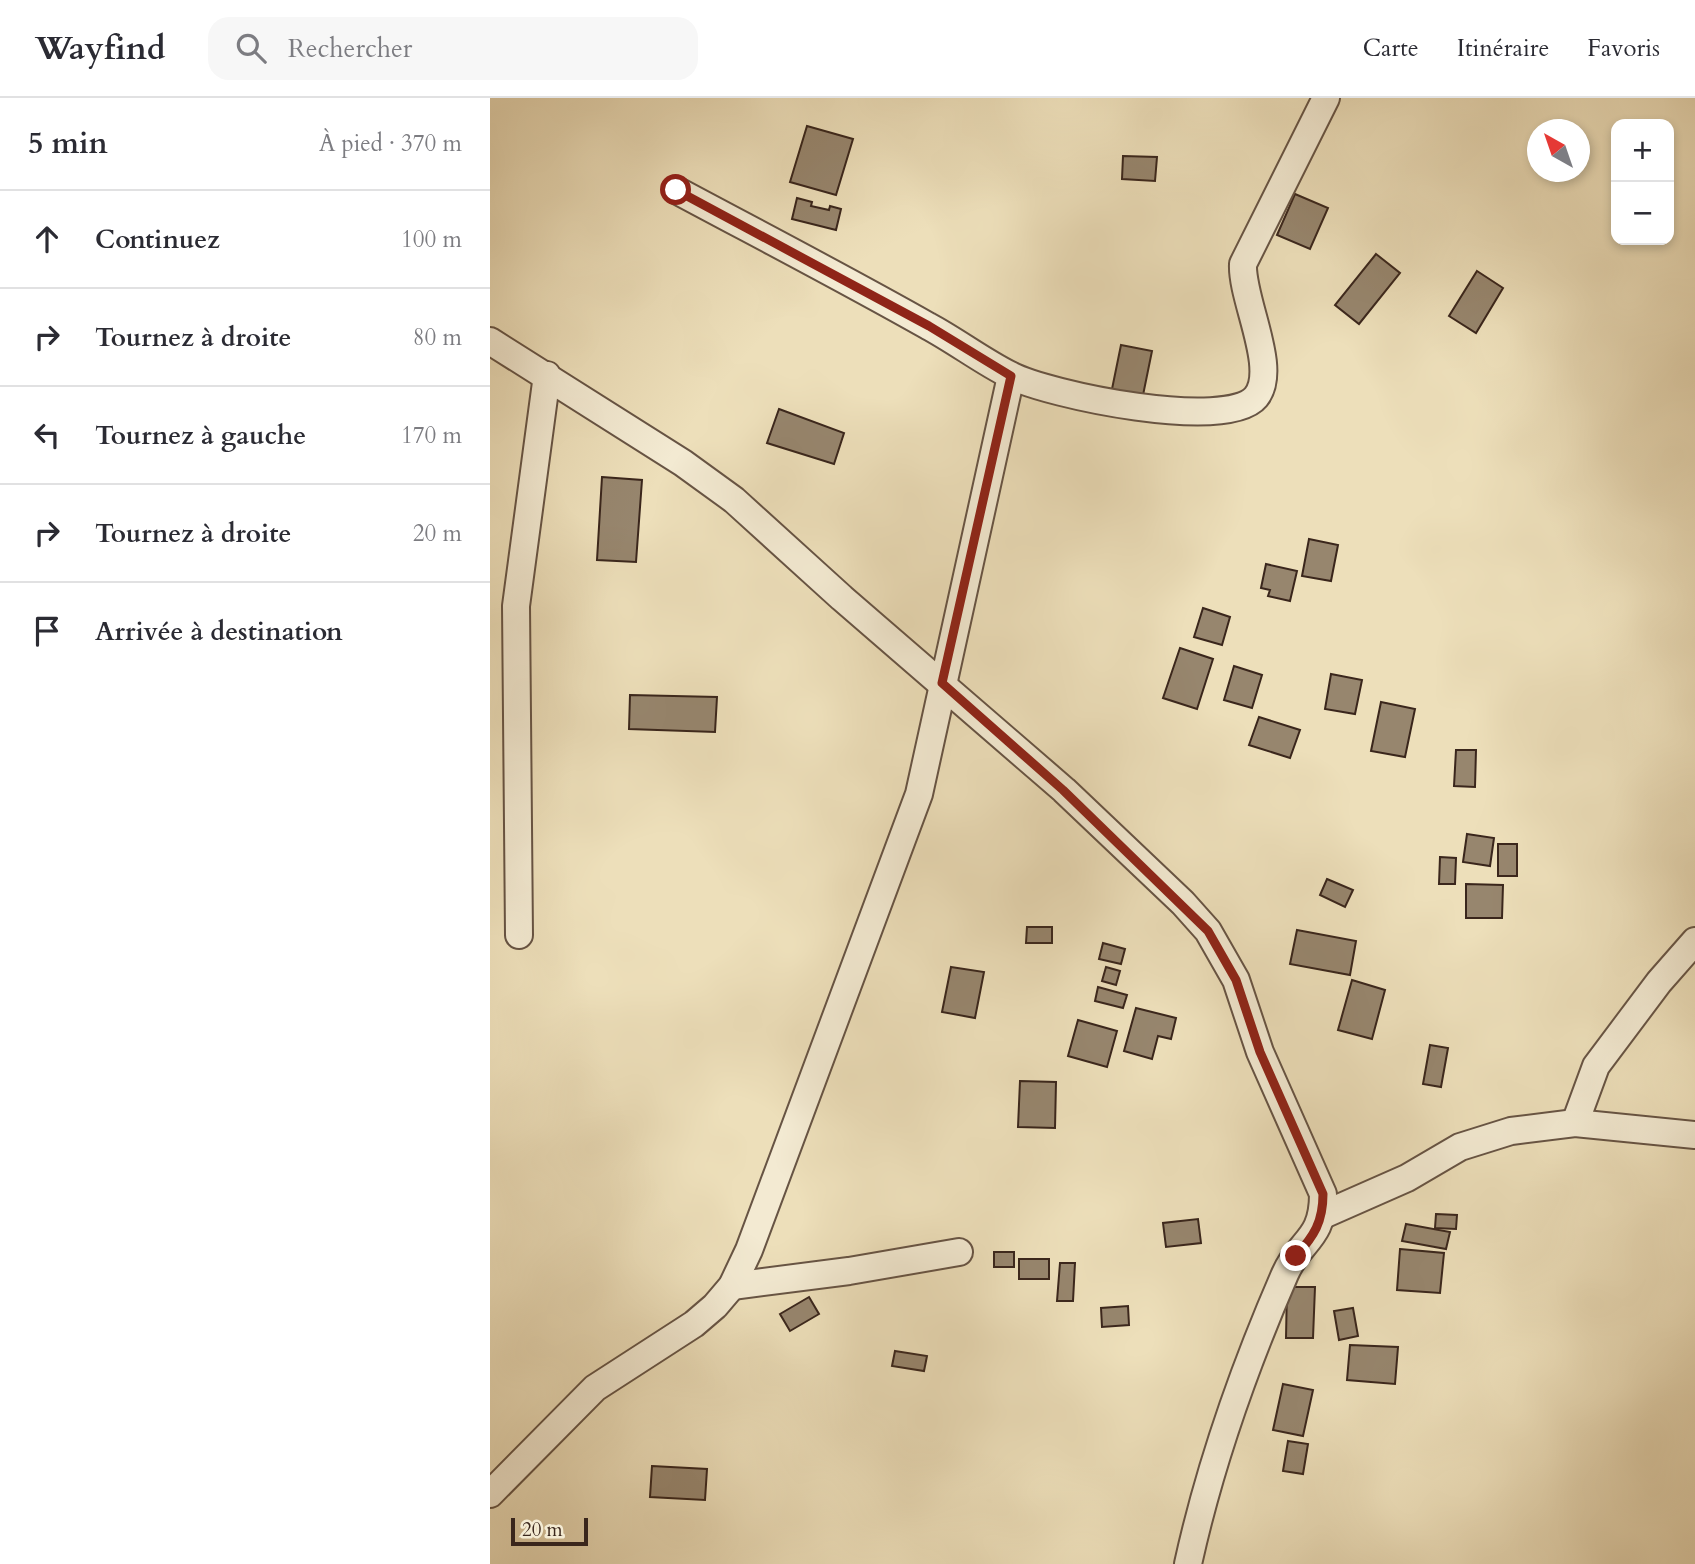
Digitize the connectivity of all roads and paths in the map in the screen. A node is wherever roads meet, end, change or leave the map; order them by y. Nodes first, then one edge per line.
1 (1326, 98) edge
2 (676, 190) dead end
3 (490, 341) edge
4 (547, 375) junction
5 (1011, 376) junction
6 (942, 683) junction
7 (519, 935) dead end
8 (1695, 941) edge
9 (1575, 1122) junction
10 (1695, 1135) edge
11 (1323, 1215) junction
12 (959, 1252) dead end
13 (732, 1286) junction
14 (490, 1494) edge
15 (1188, 1564) edge

1 - 5 street
2 - 5 street
3 - 4 street
4 - 6 street
4 - 7 street
5 - 6 street
6 - 11 street
6 - 13 street
8 - 9 street
9 - 10 street
9 - 11 street
11 - 15 street
12 - 13 street
13 - 14 street

